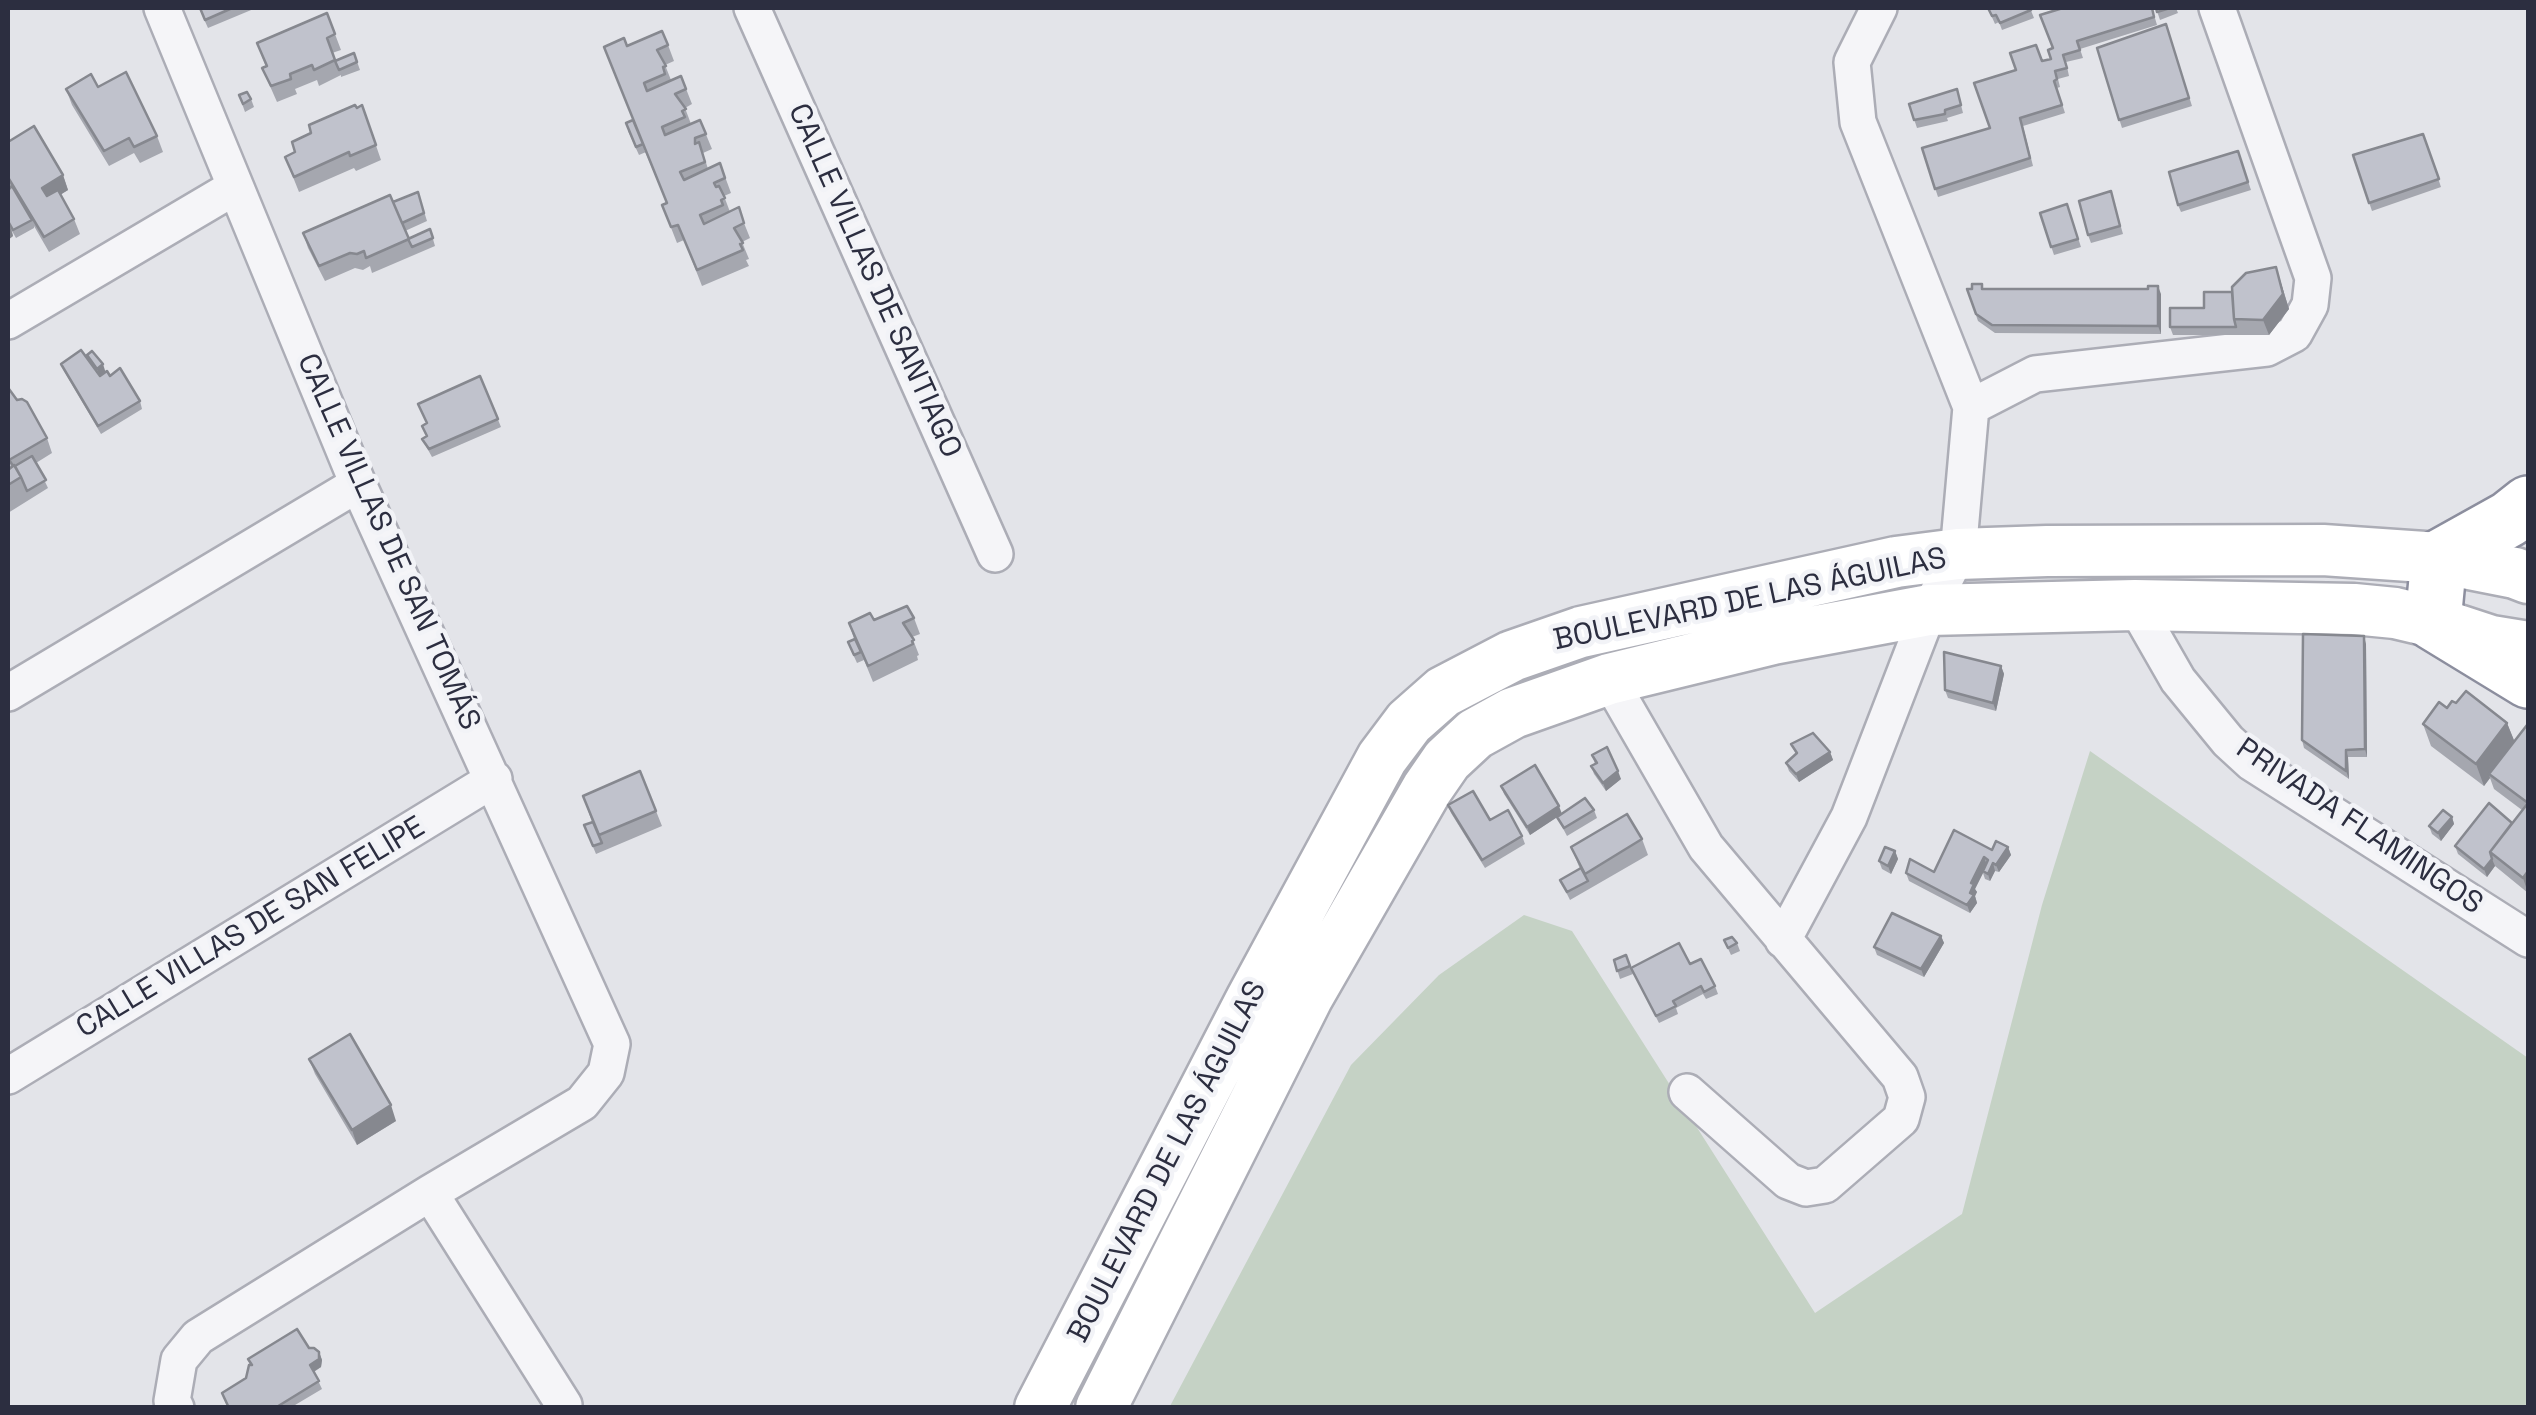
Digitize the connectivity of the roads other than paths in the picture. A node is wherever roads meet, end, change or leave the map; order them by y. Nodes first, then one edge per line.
1 (162, 8) edge
2 (752, 8) edge
3 (1879, 8) edge
4 (2216, 8) edge
5 (235, 187) junction
6 (8, 321) edge
7 (1971, 406) junction
8 (358, 484) junction
9 (2528, 504) edge
10 (995, 554) dead end
11 (1958, 554) junction
12 (2439, 558) junction
13 (2528, 578) edge
14 (2135, 605) junction
15 (1929, 610) junction
16 (2434, 622) junction
17 (2528, 647) edge
18 (1609, 679) junction
19 (2528, 680) edge
20 (8, 693) edge
21 (494, 779) junction
22 (2528, 938) edge
23 (1782, 940) junction
24 (8, 1076) edge
25 (1687, 1092) dead end
26 (430, 1193) junction
27 (564, 1405) dead end
28 (176, 1408) edge
29 (1040, 1408) edge
30 (1101, 1408) edge

1 - 5 street, CALLE VILLAS DE SAN TOMÁS
2 - 10 street, CALLE VILLAS DE SANTIAGO
3 - 7 street
4 - 7 street
5 - 6 street
5 - 8 street, CALLE VILLAS DE SAN TOMÁS
7 - 11 street
8 - 20 street
8 - 21 street, CALLE VILLAS DE SAN TOMÁS
9 - 12 highway
11 - 12 main road, BOULEVARD DE LAS ÁGUILAS
11 - 15 street
11 - 29 main road, BOULEVARD DE LAS ÁGUILAS
12 - 13 main road, BOULEVARD DE LAS ÁGUILAS
12 - 16 highway
14 - 15 main road, BOULEVARD DE LAS ÁGUILAS
14 - 16 main road, BOULEVARD DE LAS ÁGUILAS
14 - 22 street, PRIVADA FLAMINGOS
15 - 18 main road, BOULEVARD DE LAS ÁGUILAS
15 - 23 street
16 - 17 main road, BOULEVARD DE LAS ÁGUILAS
16 - 19 highway
18 - 23 street
18 - 30 main road, BOULEVARD DE LAS ÁGUILAS
21 - 24 street, CALLE VILLAS DE SAN FELIPE
21 - 26 street, CALLE VILLAS DE SAN TOMÁS
23 - 25 street
26 - 27 street
26 - 28 street

